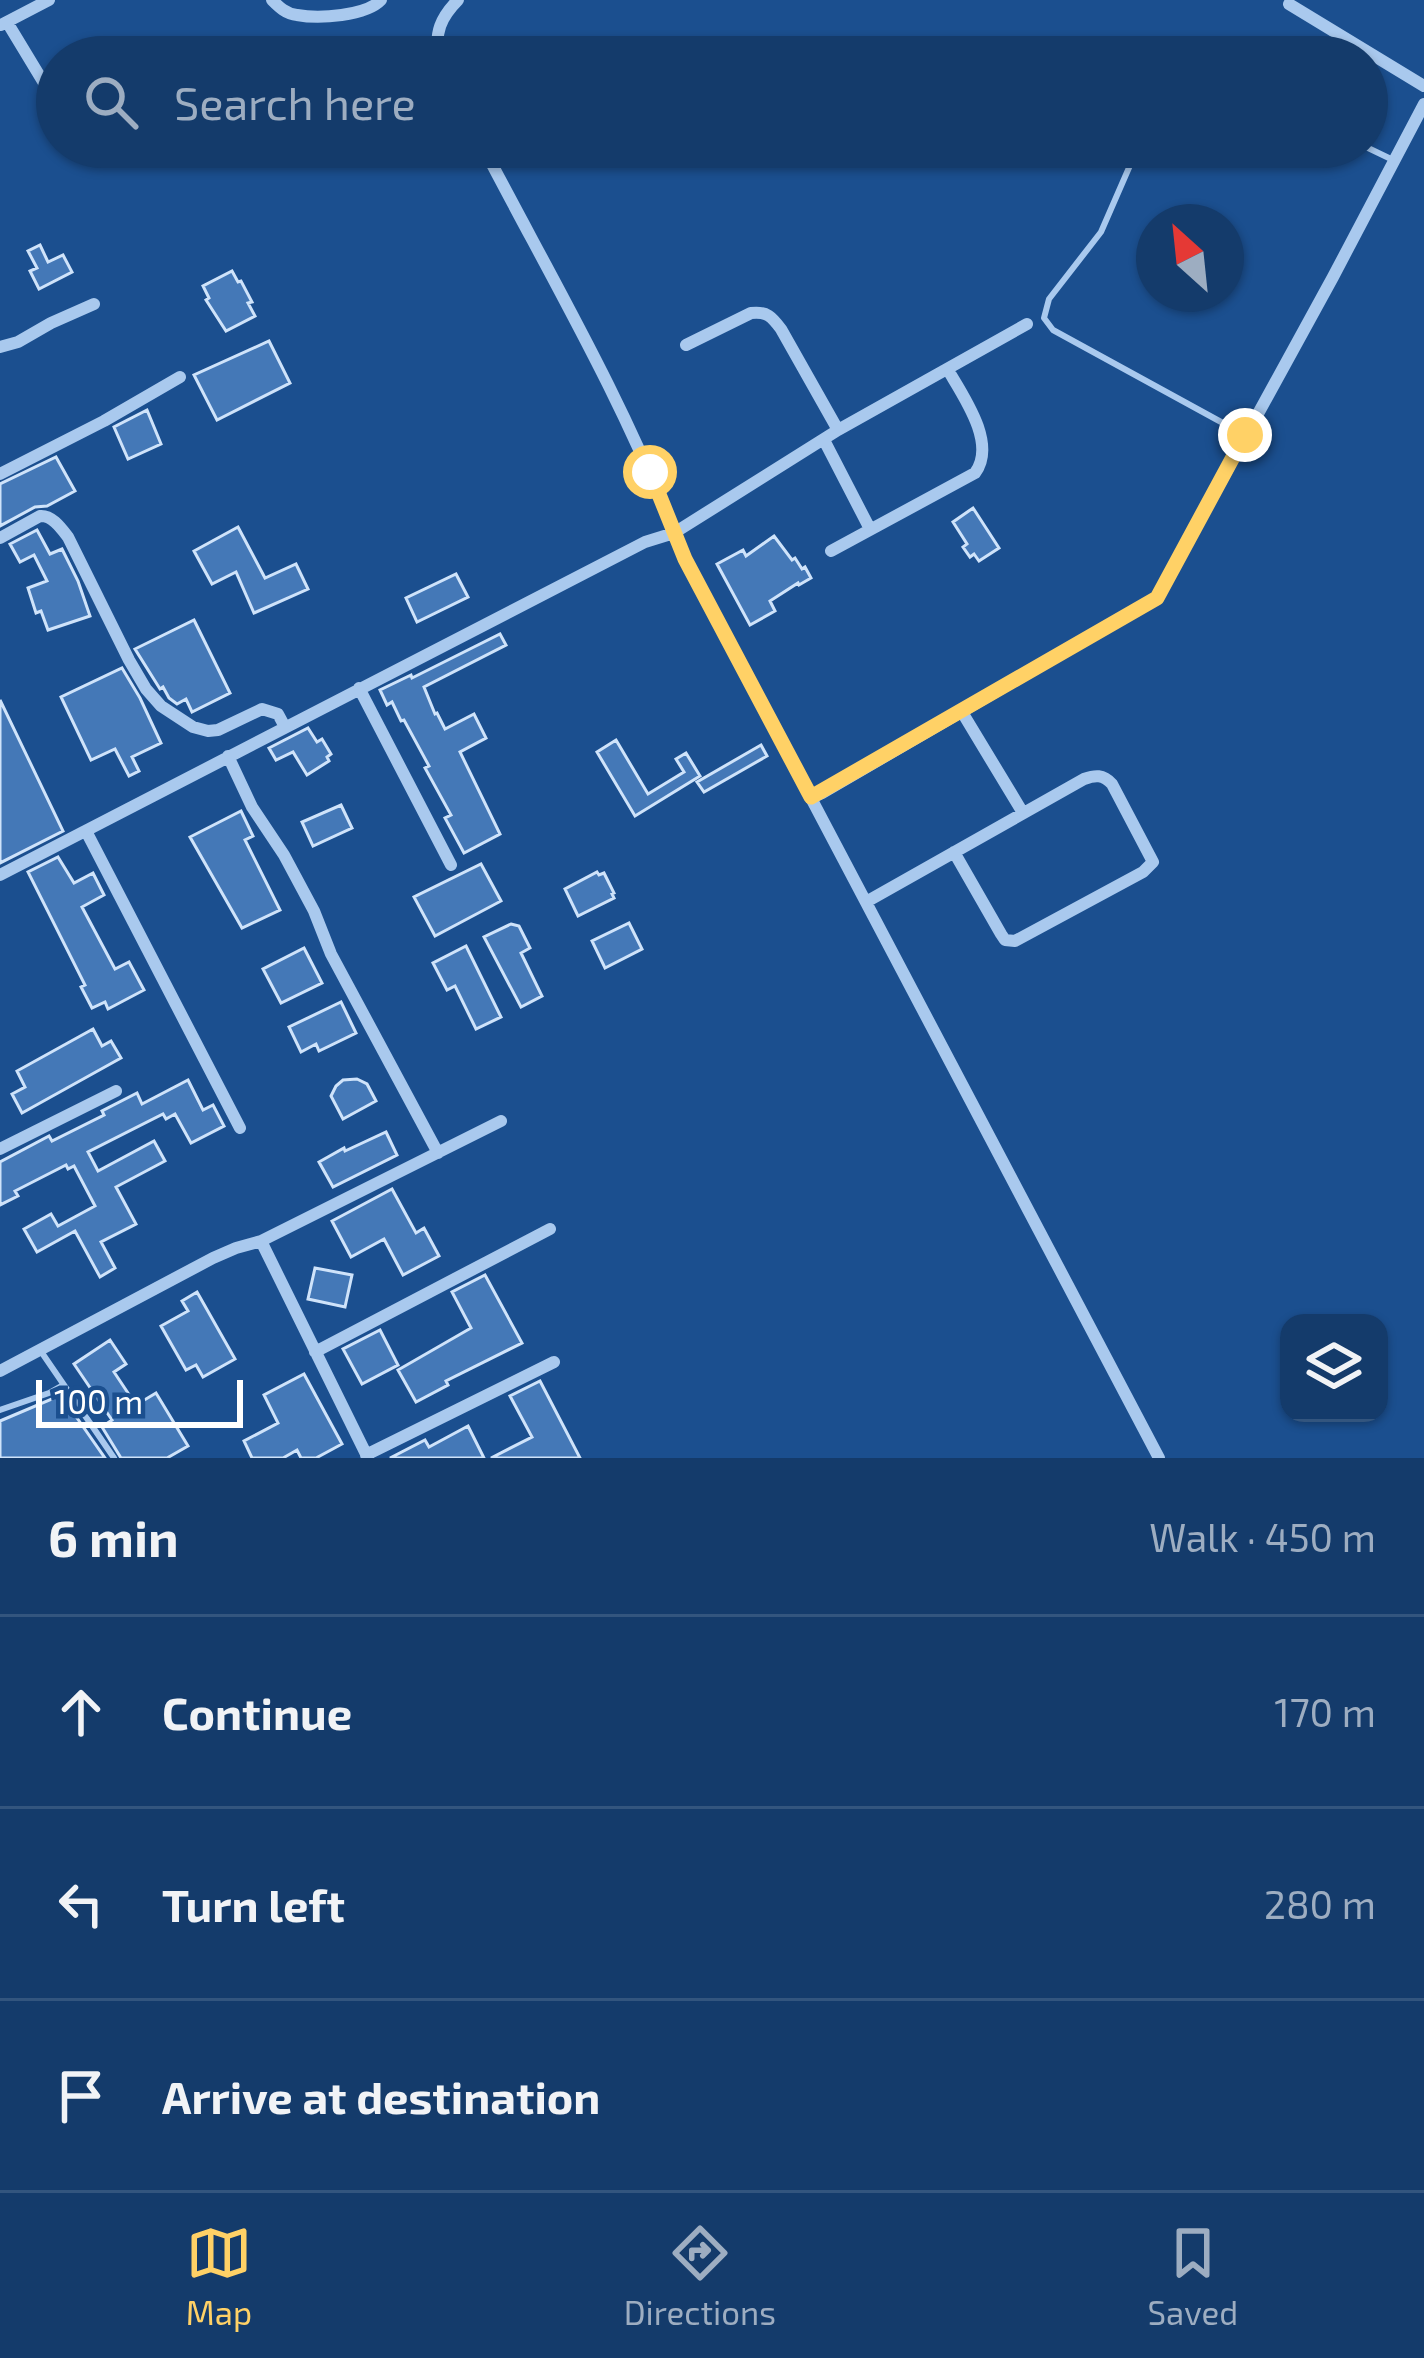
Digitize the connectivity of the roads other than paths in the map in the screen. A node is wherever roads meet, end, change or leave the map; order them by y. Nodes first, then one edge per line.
1 (50, 0) edge
2 (272, 0) edge
3 (381, 0) edge
4 (458, 0) edge
5 (1289, 4) dead end
6 (3, 24) edge
7 (437, 36) edge
8 (1342, 36) edge
9 (1388, 64) edge
10 (36, 74) edge
11 (1424, 86) edge
12 (1424, 104) edge
13 (1388, 158) edge
14 (1394, 161) junction
15 (494, 168) edge
16 (1129, 168) edge
17 (94, 304) dead end
18 (1028, 324) dead end
19 (686, 344) dead end
20 (0, 346) edge
21 (949, 370) junction
22 (181, 377) dead end
23 (838, 430) junction
24 (1245, 435) junction
25 (824, 440) junction
26 (0, 474) edge
27 (870, 529) junction
28 (674, 533) junction
29 (0, 538) edge
30 (831, 551) dead end
31 (359, 688) junction
32 (962, 712) junction
33 (285, 727) junction
34 (228, 756) junction
35 (811, 797) junction
36 (1023, 813) junction
37 (86, 831) junction
38 (954, 852) junction
39 (451, 865) dead end
40 (0, 875) edge
41 (866, 902) junction
42 (116, 1091) dead end
43 (501, 1120) dead end
44 (239, 1128) dead end
45 (0, 1150) edge
46 (438, 1153) junction
47 (550, 1228) dead end
48 (260, 1241) junction
49 (40, 1350) junction
50 (315, 1352) junction
51 (554, 1362) dead end
52 (0, 1371) edge
53 (63, 1384) junction
54 (0, 1410) edge
55 (367, 1456) edge
56 (114, 1458) edge
57 (1159, 1458) edge

1 - 6 street
2 - 3 street
4 - 7 street
5 - 8 street
6 - 10 street
9 - 11 street
12 - 14 street
13 - 14 lane
14 - 24 street
15 - 28 street
16 - 24 lane
17 - 20 street
18 - 21 street
19 - 23 street
21 - 23 street
21 - 27 street
22 - 26 street
23 - 25 street
24 - 32 street
25 - 27 street
25 - 28 street
27 - 30 street
28 - 31 street
28 - 35 street
29 - 33 street
31 - 33 street
31 - 39 street
32 - 35 street
32 - 36 street
33 - 34 street
34 - 37 street
34 - 46 street
35 - 41 street
36 - 38 street
36 - 38 street
37 - 40 street
37 - 44 street
38 - 41 street
41 - 57 street
42 - 45 street
43 - 46 street
46 - 48 street
47 - 50 street
48 - 49 street
48 - 50 street
49 - 52 street
49 - 53 lane
50 - 55 street
51 - 55 street
53 - 54 lane
53 - 56 lane

